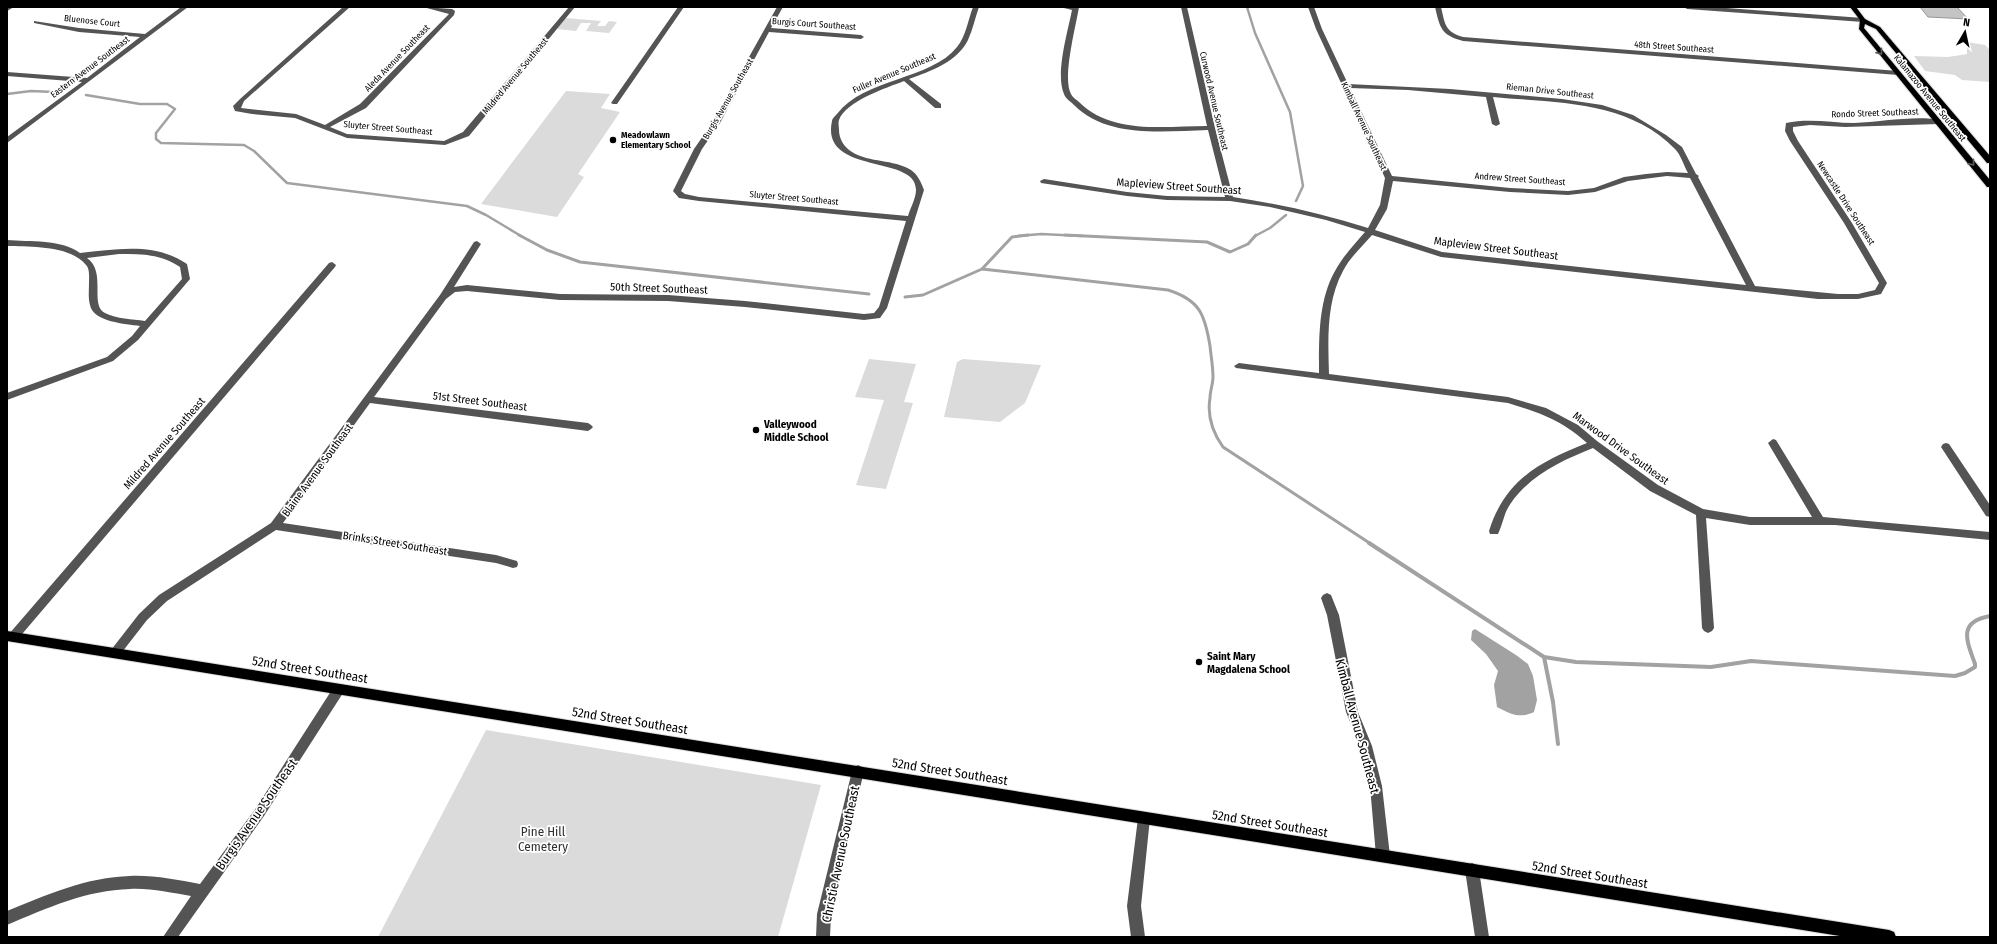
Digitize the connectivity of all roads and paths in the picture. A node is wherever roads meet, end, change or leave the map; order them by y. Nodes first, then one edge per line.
1 (11, 7) edge
2 (185, 7) edge
3 (347, 7) edge
4 (426, 7) edge
5 (572, 7) edge
6 (681, 7) edge
7 (780, 7) edge
8 (976, 7) edge
9 (1063, 7) edge
10 (1184, 7) edge
11 (1311, 7) edge
12 (1438, 7) edge
13 (1687, 7) edge
14 (1853, 7) edge
15 (1076, 8) edge
16 (7, 9) edge
17 (1863, 20) junction
18 (36, 22) dead end
19 (767, 30) junction
20 (147, 36) junction
21 (861, 37) dead end
22 (1898, 73) junction
23 (7, 74) edge
24 (88, 80) junction
25 (906, 80) junction
26 (1346, 86) junction
27 (1489, 95) junction
28 (614, 103) dead end
29 (938, 106) dead end
30 (1938, 122) junction
31 (1496, 124) dead end
32 (1789, 125) joint
33 (326, 127) junction
34 (1211, 128) junction
35 (454, 140) joint
36 (7, 141) edge
37 (1989, 158) edge
38 (1695, 176) junction
39 (1390, 178) junction
40 (1044, 181) dead end
41 (1990, 185) edge
42 (677, 191) joint
43 (1230, 199) junction
44 (911, 220) junction
45 (1368, 232) junction
46 (7, 243) edge
47 (477, 244) dead end
48 (78, 256) junction
49 (332, 265) dead end
50 (1752, 288) junction
51 (1878, 292) joint
52 (443, 297) junction
53 (877, 316) joint
54 (148, 324) junction
55 (1239, 366) dead end
56 (1324, 376) junction
57 (7, 397) edge
58 (368, 400) junction
59 (588, 427) dead end
60 (1772, 443) dead end
61 (1594, 444) junction
62 (1946, 447) dead end
63 (1701, 513) junction
64 (1990, 513) edge
65 (1820, 521) junction
66 (276, 526) junction
67 (1494, 531) dead end
68 (1990, 536) edge
69 (513, 564) dead end
70 (1327, 598) dead end
71 (1708, 628) dead end
72 (10, 637) edge
73 (115, 653) junction
74 (339, 689) junction
75 (858, 771) junction
76 (1144, 818) junction
77 (1383, 856) junction
78 (1472, 870) junction
79 (202, 891) junction
80 (7, 918) edge
81 (170, 937) edge
82 (823, 937) edge
83 (1138, 937) edge
84 (1482, 937) edge
85 (1889, 937) edge

1 - 16 street
2 - 20 street, Eastern Avenue Southeast
3 - 33 street, Sluyter Street Southeast
4 - 33 street, Aleda Avenue Southeast
5 - 35 street, Mildred Avenue Southeast
6 - 28 street
7 - 19 street, Burgis Avenue Southeast
8 - 25 street, Fuller Avenue Southeast
9 - 15 street
10 - 34 street, Curwood Avenue Southeast
11 - 26 street, Kimball Avenue Southeast
12 - 22 street, 48th Street Southeast
13 - 17 street
14 - 17 main road, Kalamazoo Avenue Southeast
15 - 34 street
17 -> 22 main road, Kalamazoo Avenue Southeast
17 - 37 main road, Kalamazoo Avenue Southeast
18 - 20 street, Bluenose Court
19 - 21 street, Burgis Court Southeast
19 - 42 street, Burgis Avenue Southeast
20 - 24 street, Eastern Avenue Southeast
22 - 30 main road, Kalamazoo Avenue Southeast
23 - 24 street
24 - 36 street, Eastern Avenue Southeast
25 - 29 street
25 - 44 street, Fuller Avenue Southeast
26 - 27 street, Rieman Drive Southeast
26 - 39 street, Kimball Avenue Southeast
27 - 31 street
27 - 38 street, Rieman Drive Southeast
30 - 32 street, Rondo Street Southeast
30 - 37 main road
30 -> 41 main road, Kalamazoo Avenue Southeast
32 - 51 street, Newcastle Drive Southeast
33 - 35 street, Sluyter Street Southeast
34 - 43 street, Curwood Avenue Southeast
38 - 39 street, Andrew Street Southeast
38 - 50 street, Rieman Drive Southeast
39 - 45 street, Kimball Avenue Southeast
40 - 43 street, Mapleview Street Southeast
42 - 44 street, Sluyter Street Southeast
43 - 45 street, Mapleview Street Southeast
44 - 53 street, Fuller Avenue Southeast
45 - 50 street, Mapleview Street Southeast
45 - 56 street, Kimball Avenue Southeast
46 - 48 street
47 - 52 street, Blaine Avenue Southeast
48 - 54 street
48 - 54 street
49 - 72 street, Mildred Avenue Southeast
50 - 51 street, Mapleview Street Southeast
52 - 53 street, 50th Street Southeast
52 - 58 street, Blaine Avenue Southeast
54 - 57 street
55 - 56 street, Marwood Drive Southeast
56 - 61 street, Marwood Drive Southeast
58 - 59 street, 51st Street Southeast
58 - 66 street, Blaine Avenue Southeast
60 - 65 street
61 - 63 street, Marwood Drive Southeast
61 - 67 street
62 - 64 street
63 - 65 street, Marwood Drive Southeast
63 - 71 street
65 - 68 street, Marwood Drive Southeast
66 - 69 street, Brinks Street Southeast
66 - 73 street, Blaine Avenue Southeast
70 - 77 street, Kimball Avenue Southeast
72 - 73 main road, 52nd Street Southeast
73 - 74 main road, 52nd Street Southeast
74 - 75 main road, 52nd Street Southeast
74 - 79 street, Burgis Avenue Southeast
75 - 76 main road, 52nd Street Southeast
75 - 82 street, Christie Avenue Southeast
76 - 77 main road, 52nd Street Southeast
76 - 83 street
77 - 78 main road, 52nd Street Southeast
78 - 84 street
78 - 85 main road, 52nd Street Southeast
79 - 80 street
79 - 81 street, Burgis Avenue Southeast

